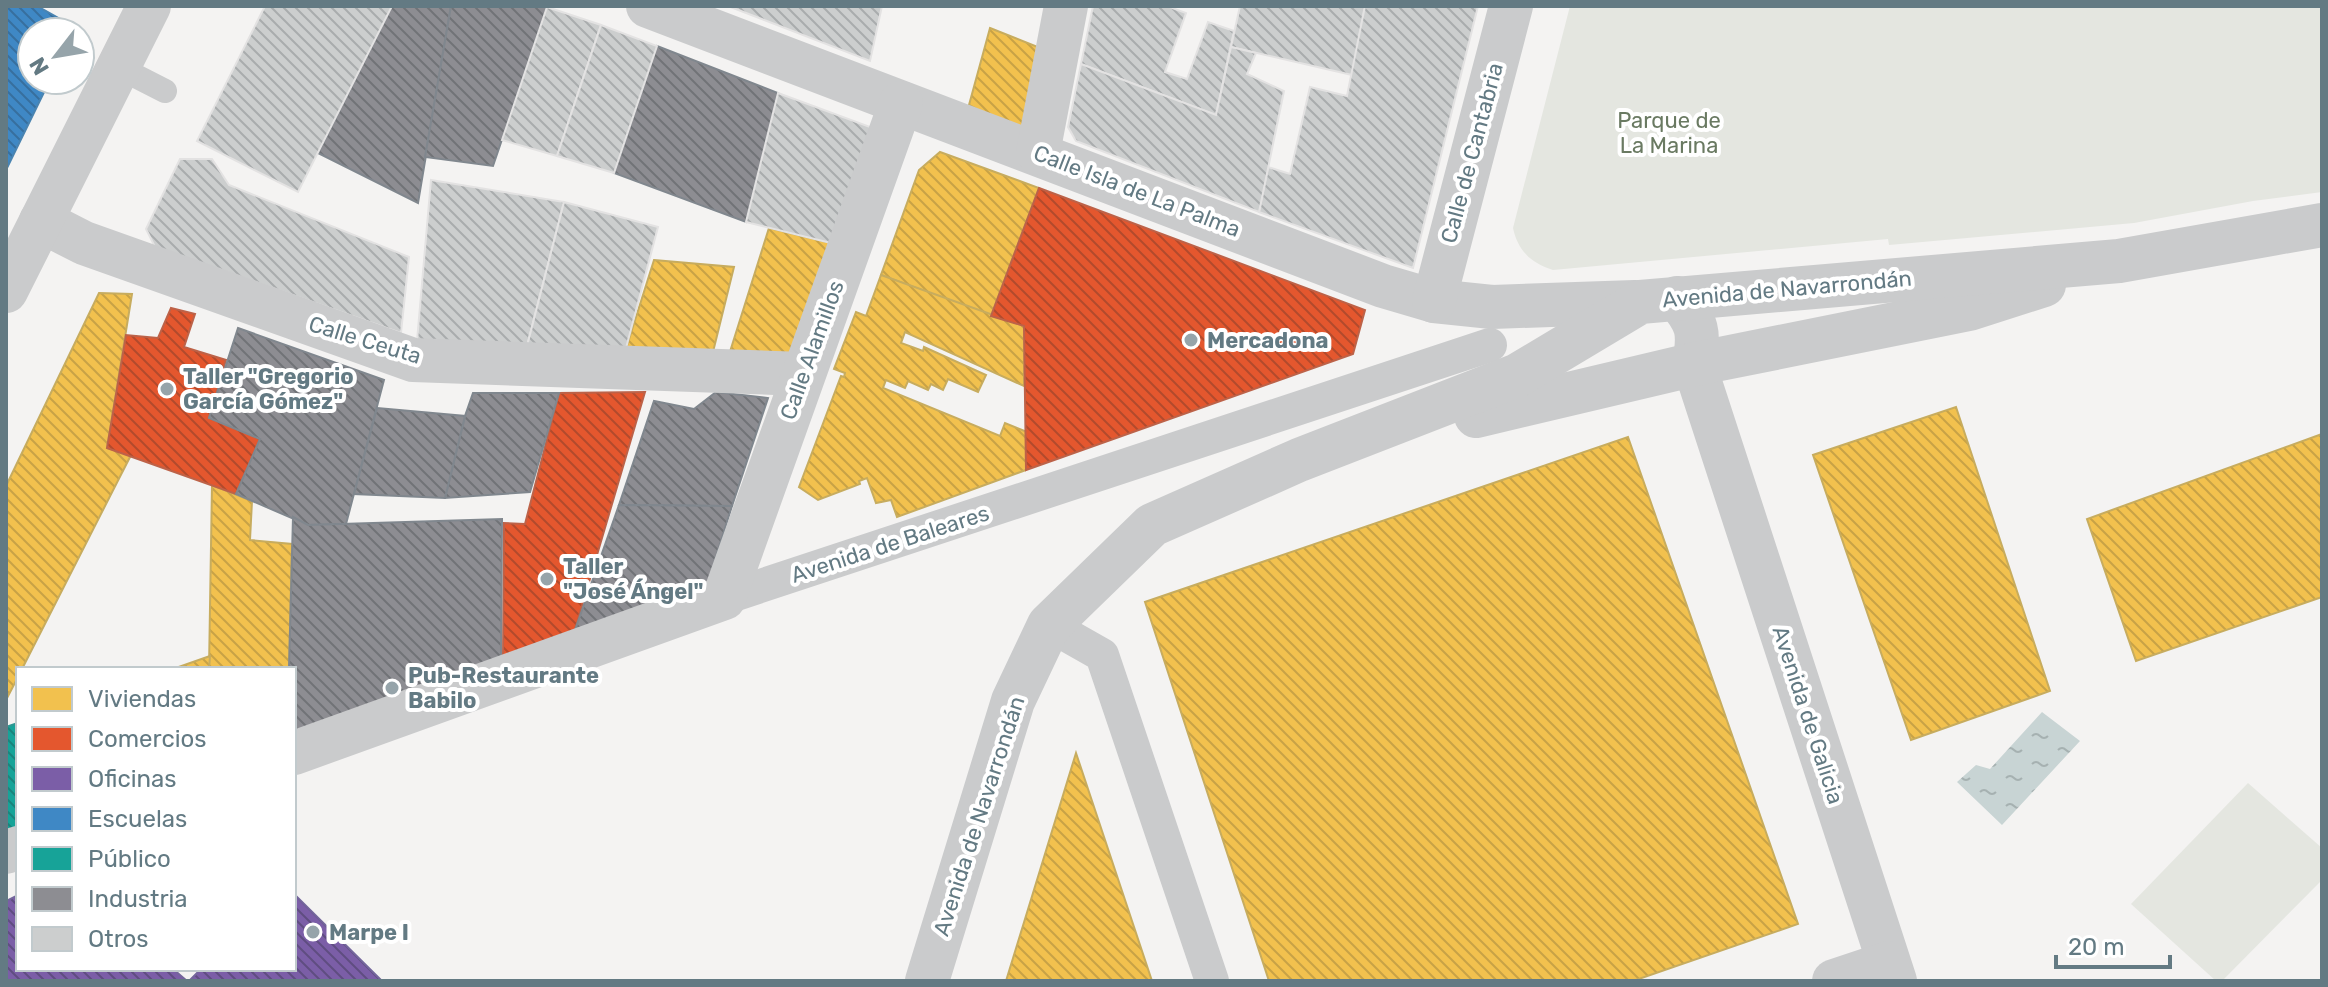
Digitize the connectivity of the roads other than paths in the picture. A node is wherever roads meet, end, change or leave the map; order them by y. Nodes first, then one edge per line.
1 (149, 6) edge
2 (648, 6) edge
3 (1066, 6) edge
4 (1511, 6) edge
5 (118, 67) junction
6 (165, 91) dead end
7 (901, 103) junction
8 (1038, 153) junction
9 (41, 221) junction
10 (2322, 225) edge
11 (2119, 261) junction
12 (6, 291) edge
13 (1434, 301) junction
14 (1645, 305) junction
15 (1490, 345) dead end
16 (1694, 364) junction
17 (803, 374) junction
18 (1635, 378) junction
19 (1721, 449) junction
20 (1299, 460) junction
21 (724, 598) junction
22 (1049, 625) junction
23 (296, 752) edge
24 (1891, 972) edge
25 (927, 981) edge
26 (1212, 981) edge
27 (1834, 981) edge

1 - 5 street
2 - 7 street, Calle Isla de La Palma
3 - 8 street
4 - 13 street, Calle de Cantabria
5 - 6 lane
5 - 9 street
7 - 8 street, Calle Isla de La Palma
7 - 17 street, Calle Alamillos
8 - 13 street, Calle Isla de La Palma
9 - 12 street
9 - 17 street, Calle Ceuta
10 - 11 street, Avenida de Navarrondán
11 - 14 street, Avenida de Navarrondán
11 - 16 street, Avenida de Navarrondán
13 - 14 street, Calle Isla de La Palma
14 - 16 street
14 - 18 street
14 - 20 street, Avenida de Navarrondán
15 - 21 street, Avenida de Baleares
16 - 18 street, Avenida de Navarrondán
16 - 19 street, Avenida de Galicia
17 - 21 street, Calle Alamillos
18 - 19 street, Avenida de Galicia
18 - 20 street, Avenida de Navarrondán
19 - 24 street, Avenida de Galicia
20 - 22 street, Avenida de Navarrondán
21 - 23 street, Avenida de Baleares
22 - 25 street, Avenida de Navarrondán
22 - 26 street
24 - 27 street

